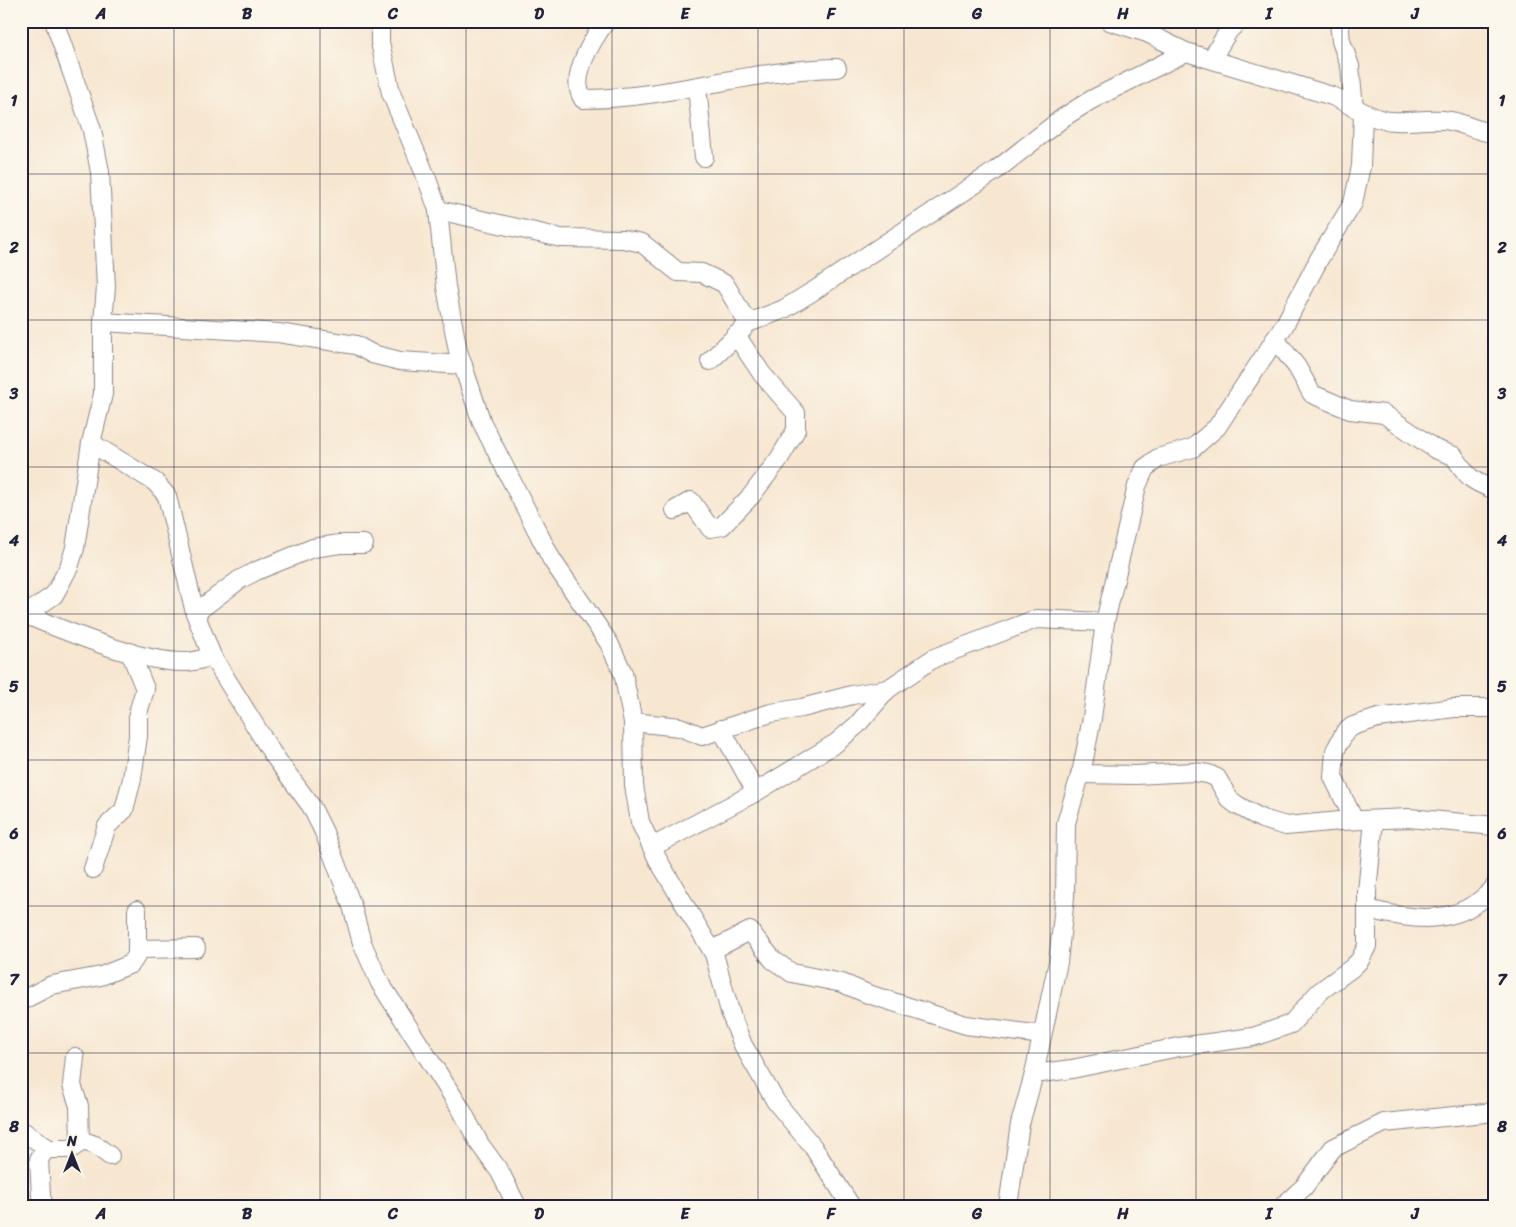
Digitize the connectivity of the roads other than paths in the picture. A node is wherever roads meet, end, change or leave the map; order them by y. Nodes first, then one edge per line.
1 (54, 21) edge
2 (380, 21) edge
3 (606, 21) edge
4 (1109, 21) edge
5 (1239, 21) edge
6 (1339, 21) edge
7 (1186, 52) junction
8 (1212, 58) junction
9 (837, 68) dead end
10 (697, 87) junction
11 (1359, 111) junction
12 (1495, 133) edge
13 (704, 158) dead end
14 (438, 210) junction
15 (103, 322) junction
16 (751, 322) junction
17 (736, 335) junction
18 (1275, 339) junction
19 (710, 361) dead end
20 (463, 365) junction
21 (91, 443) junction
22 (1495, 490) edge
23 (675, 510) dead end
24 (364, 544) dead end
25 (194, 613) junction
26 (24, 617) edge
27 (1105, 622) junction
28 (130, 652) junction
29 (212, 656) junction
30 (888, 689) junction
31 (1495, 708) edge
32 (632, 722) junction
33 (721, 729) junction
34 (1080, 774) junction
35 (756, 792) junction
36 (1354, 820) junction
37 (1374, 820) junction
38 (1495, 826) edge
39 (652, 847) junction
40 (93, 869) dead end
41 (1495, 886) edge
42 (1367, 908) junction
43 (137, 910) dead end
44 (196, 948) dead end
45 (138, 949) junction
46 (712, 950) junction
47 (21, 1001) edge
48 (1042, 1035) junction
49 (74, 1057) dead end
50 (1034, 1074) junction
51 (1495, 1112) edge
52 (21, 1130) edge
53 (80, 1142) junction
54 (47, 1148) junction
55 (110, 1156) dead end
56 (44, 1206) edge
57 (518, 1206) edge
58 (851, 1206) edge
59 (1008, 1206) edge
60 (1283, 1206) edge

1 - 15 street
2 - 14 street
3 - 10 street
4 - 7 street
5 - 8 street
6 - 11 street
7 - 8 street
7 - 16 street
8 - 11 street
9 - 10 street
10 - 13 street
11 - 12 street
11 - 18 street
14 - 16 street
14 - 20 street
15 - 20 street
15 - 21 street
16 - 17 street
17 - 19 street
17 - 23 street
18 - 22 street
18 - 27 street
20 - 32 street
21 - 25 street
21 - 26 street
24 - 25 street
25 - 29 street
26 - 28 street
27 - 30 street
27 - 34 street
28 - 29 street
28 - 40 street
29 - 57 street
30 - 33 street
30 - 35 street
31 - 36 street
32 - 33 street
32 - 39 street
33 - 35 street
34 - 36 street
34 - 48 street
35 - 39 street
36 - 37 street
37 - 38 street
37 - 42 street
39 - 46 street
41 - 42 street
42 - 50 street
43 - 45 street
44 - 45 street
45 - 47 street
46 - 48 street
46 - 58 street
48 - 50 street
49 - 53 street
50 - 59 street
51 - 60 street
52 - 54 street
53 - 54 street
53 - 55 street
54 - 56 street

